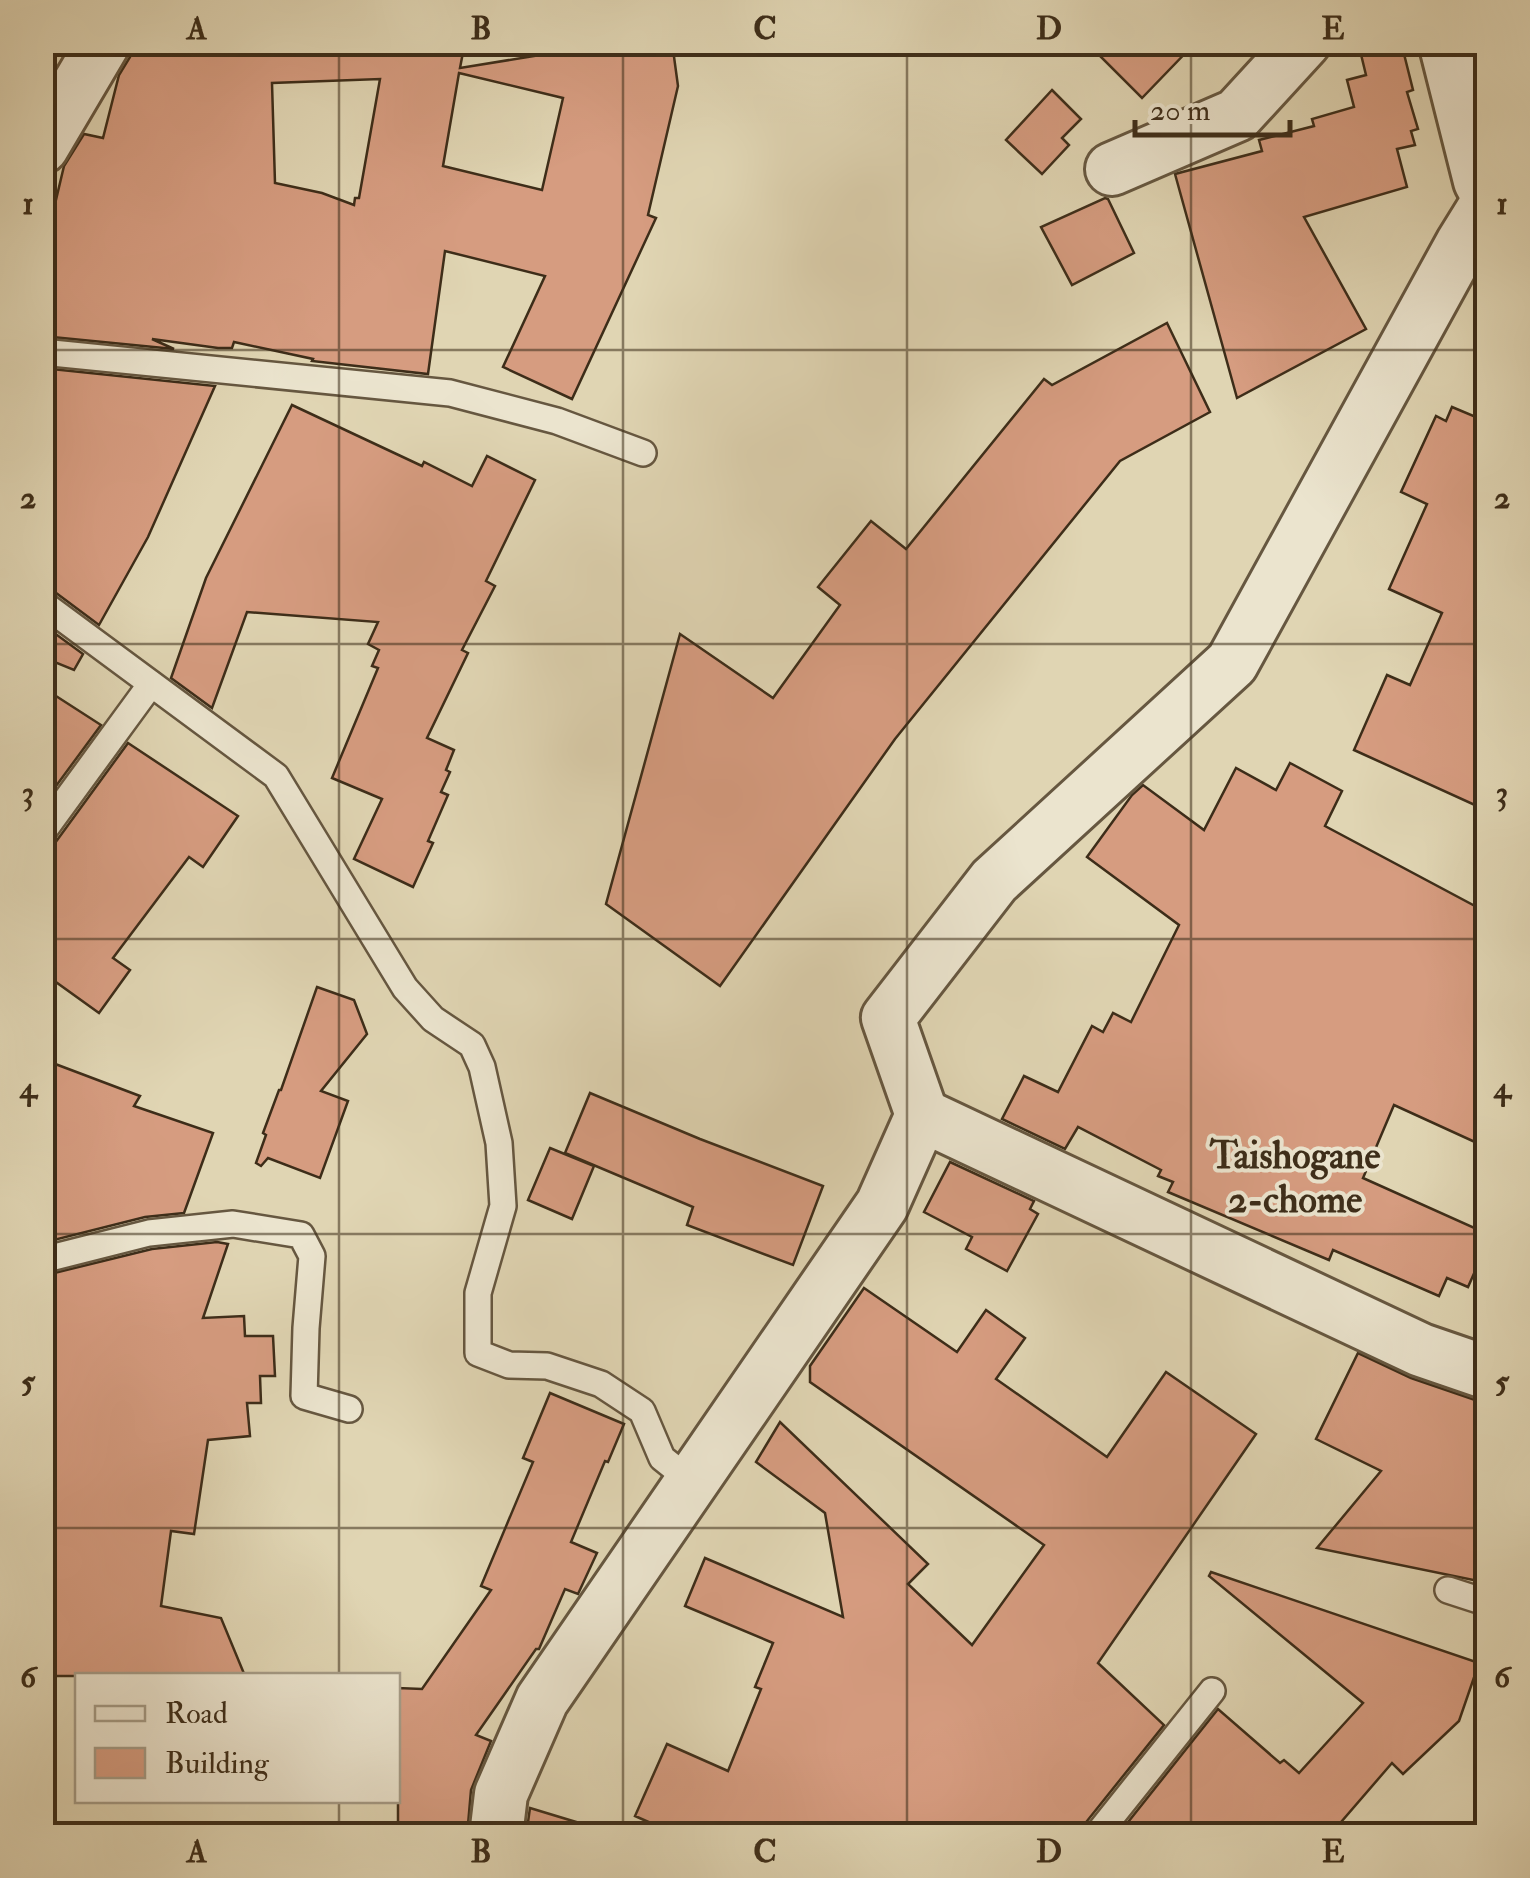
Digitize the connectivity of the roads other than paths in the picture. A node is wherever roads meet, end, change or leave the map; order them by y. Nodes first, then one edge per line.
1 (104, 42) edge
2 (1304, 42) edge
3 (1445, 42) edge
4 (58, 95) edge
5 (42, 147) edge
6 (1112, 169) dead end
7 (1488, 199) edge
8 (42, 352) edge
9 (643, 454) dead end
10 (42, 604) edge
11 (151, 684) junction
12 (42, 833) edge
13 (922, 1114) junction
14 (42, 1260) edge
15 (1488, 1372) edge
16 (349, 1409) dead end
17 (692, 1482) junction
18 (1448, 1590) dead end
19 (1488, 1604) edge
20 (1212, 1691) dead end
21 (496, 1836) edge
22 (1096, 1836) edge

1 - 4 street
2 - 6 street
3 - 7 street
4 - 5 street
7 - 13 street
8 - 9 lane
10 - 11 lane
11 - 12 lane
11 - 17 lane
13 - 15 street
13 - 17 street
14 - 16 lane
17 - 21 street
18 - 19 lane
20 - 22 lane

